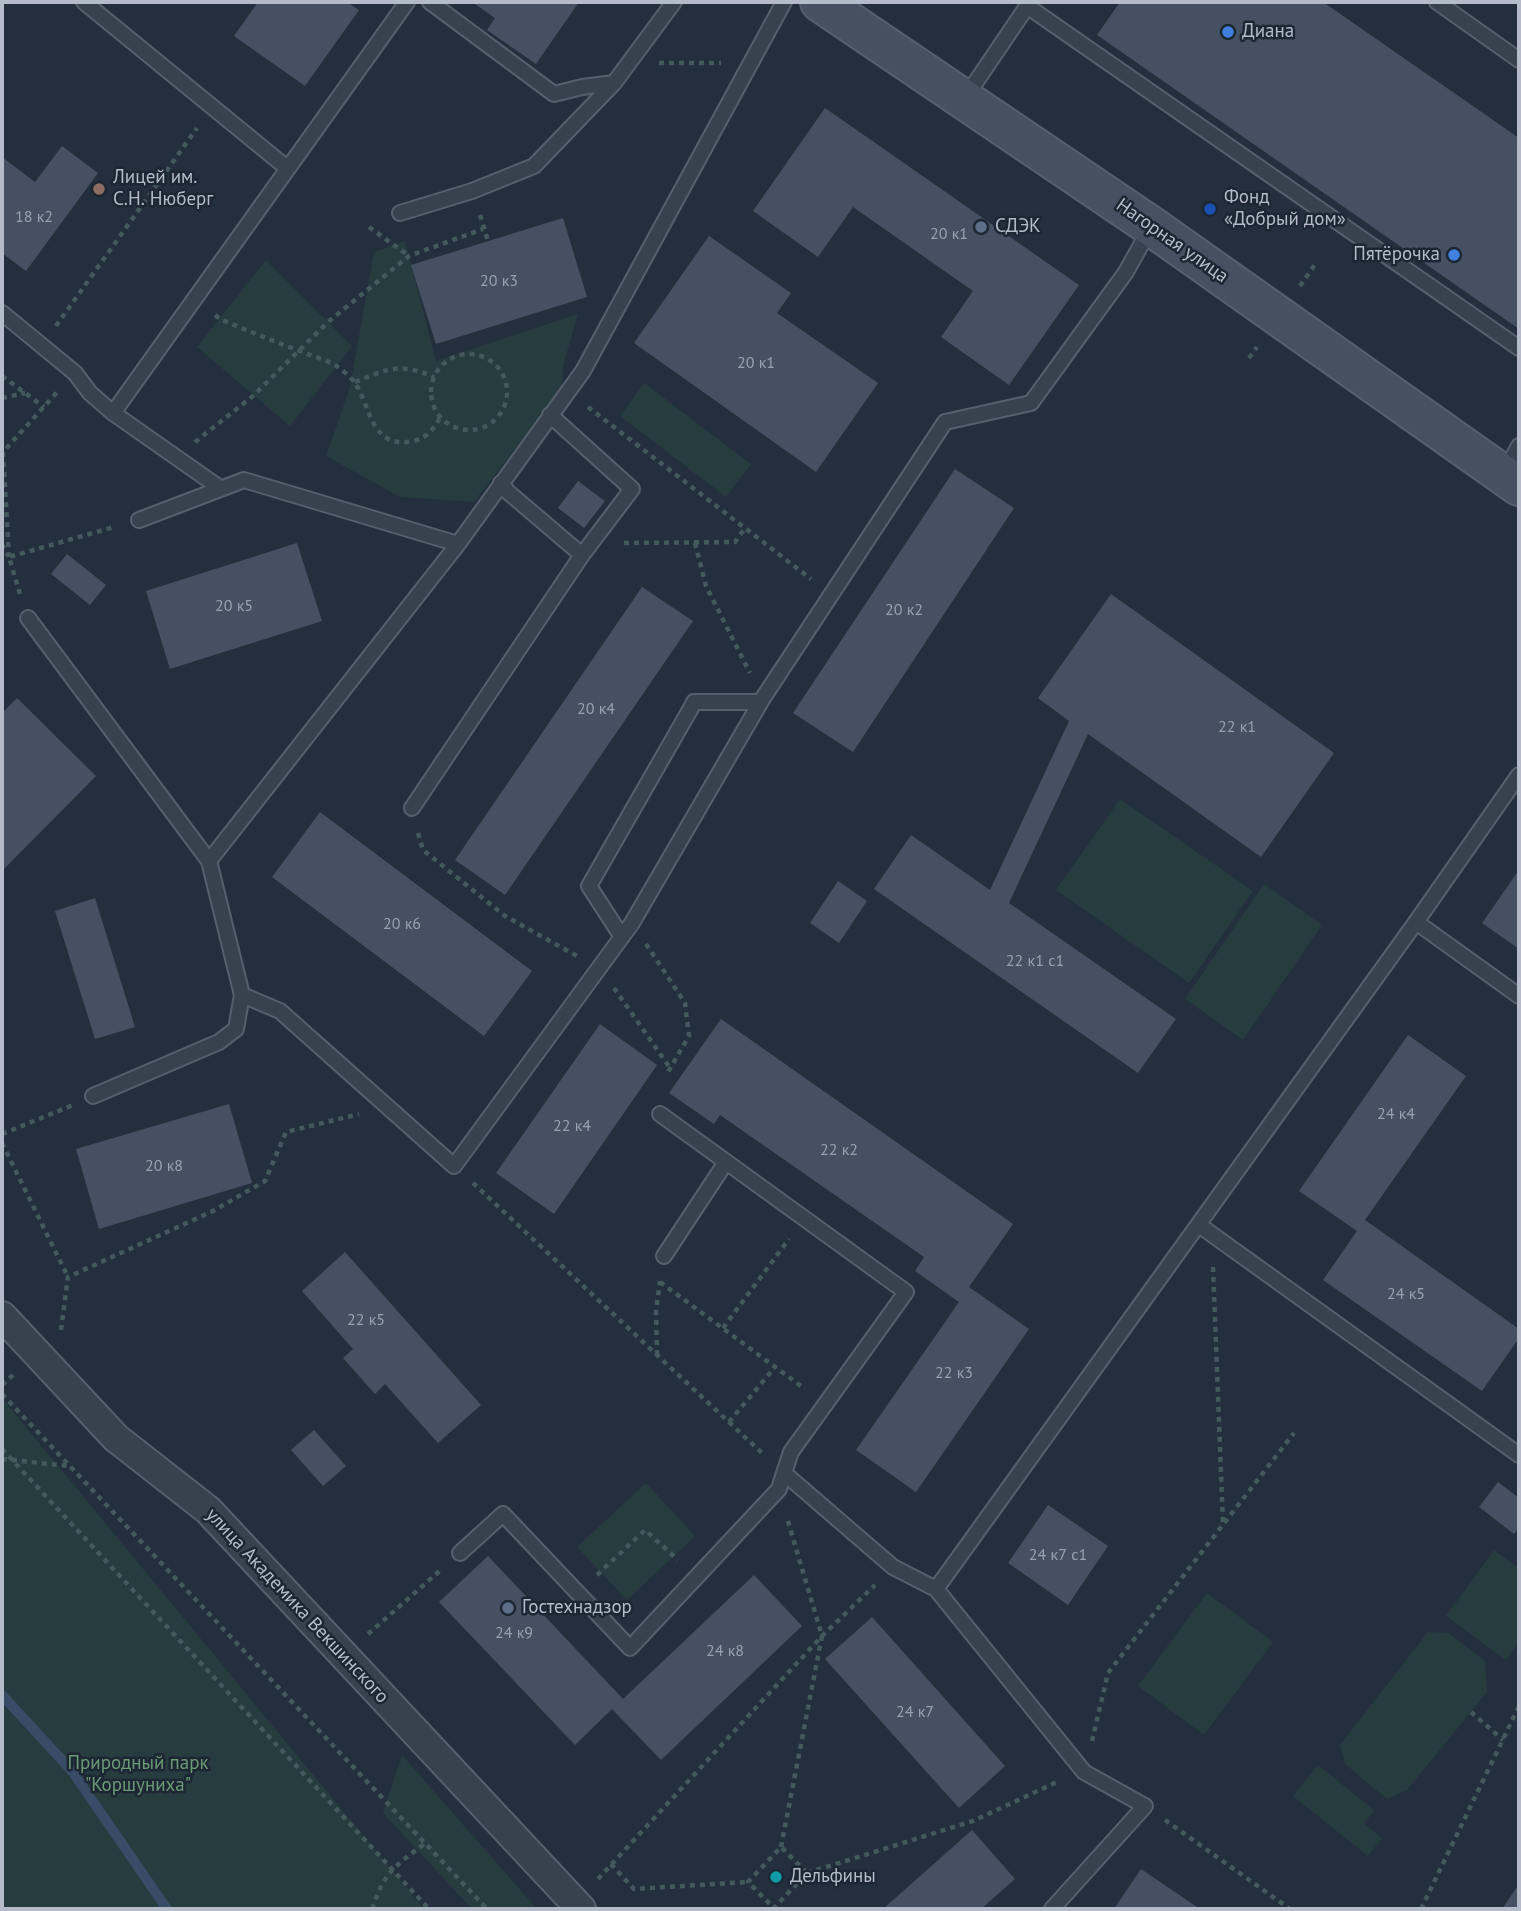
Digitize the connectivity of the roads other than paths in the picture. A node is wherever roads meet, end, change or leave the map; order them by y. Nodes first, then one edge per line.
1 (84, 2) edge
2 (407, 2) edge
3 (430, 2) edge
4 (674, 2) edge
5 (784, 2) edge
6 (820, 2) edge
7 (1437, 2) edge
8 (1029, 4) edge
9 (1519, 60) edge
10 (614, 83) junction
11 (964, 100) junction
12 (287, 168) junction
13 (400, 213) dead end
14 (1151, 226) junction
15 (2, 313) edge
16 (1519, 348) edge
17 (113, 413) junction
18 (550, 415) junction
19 (1514, 469) edge
20 (501, 483) junction
21 (220, 488) junction
22 (139, 520) road end
23 (458, 544) junction
24 (586, 549) junction
25 (28, 618) road end
26 (762, 700) junction
27 (1519, 775) edge
28 (412, 808) road end
29 (209, 862) junction
30 (1416, 922) junction
31 (622, 937) junction
32 (242, 995) junction
33 (1519, 996) edge
34 (93, 1096) road end
35 (660, 1114) dead end
36 (726, 1162) junction
37 (1199, 1225) junction
38 (664, 1256) dead end
39 (2, 1316) edge
40 (1519, 1455) edge
41 (784, 1473) junction
42 (460, 1553) road end
43 (936, 1590) junction
44 (581, 1909) edge
45 (1052, 1909) edge

1 - 12 lane
2 - 12 lane
3 - 10 lane
4 - 10 lane
5 - 18 lane
6 - 11 street, Нагорная улица
7 - 9 lane
8 - 11 lane
8 - 16 lane
10 - 13 lane
11 - 14 street, Нагорная улица
12 - 17 lane
14 - 19 street, Нагорная улица
14 - 26 lane
15 - 17 lane
17 - 21 lane
18 - 20 lane
18 - 24 lane
20 - 23 lane
20 - 24 lane
21 - 22 lane
21 - 23 lane
23 - 29 lane
24 - 28 lane
25 - 29 lane
26 - 31 lane
26 - 31 lane
27 - 30 lane
29 - 32 lane
30 - 33 lane
30 - 37 lane
31 - 32 lane
32 - 34 lane
35 - 36 lane
36 - 38 lane
36 - 41 lane
37 - 40 lane
37 - 43 lane
39 - 44 street, улица Академика Векшинского
41 - 42 lane
41 - 43 lane
43 - 45 lane

